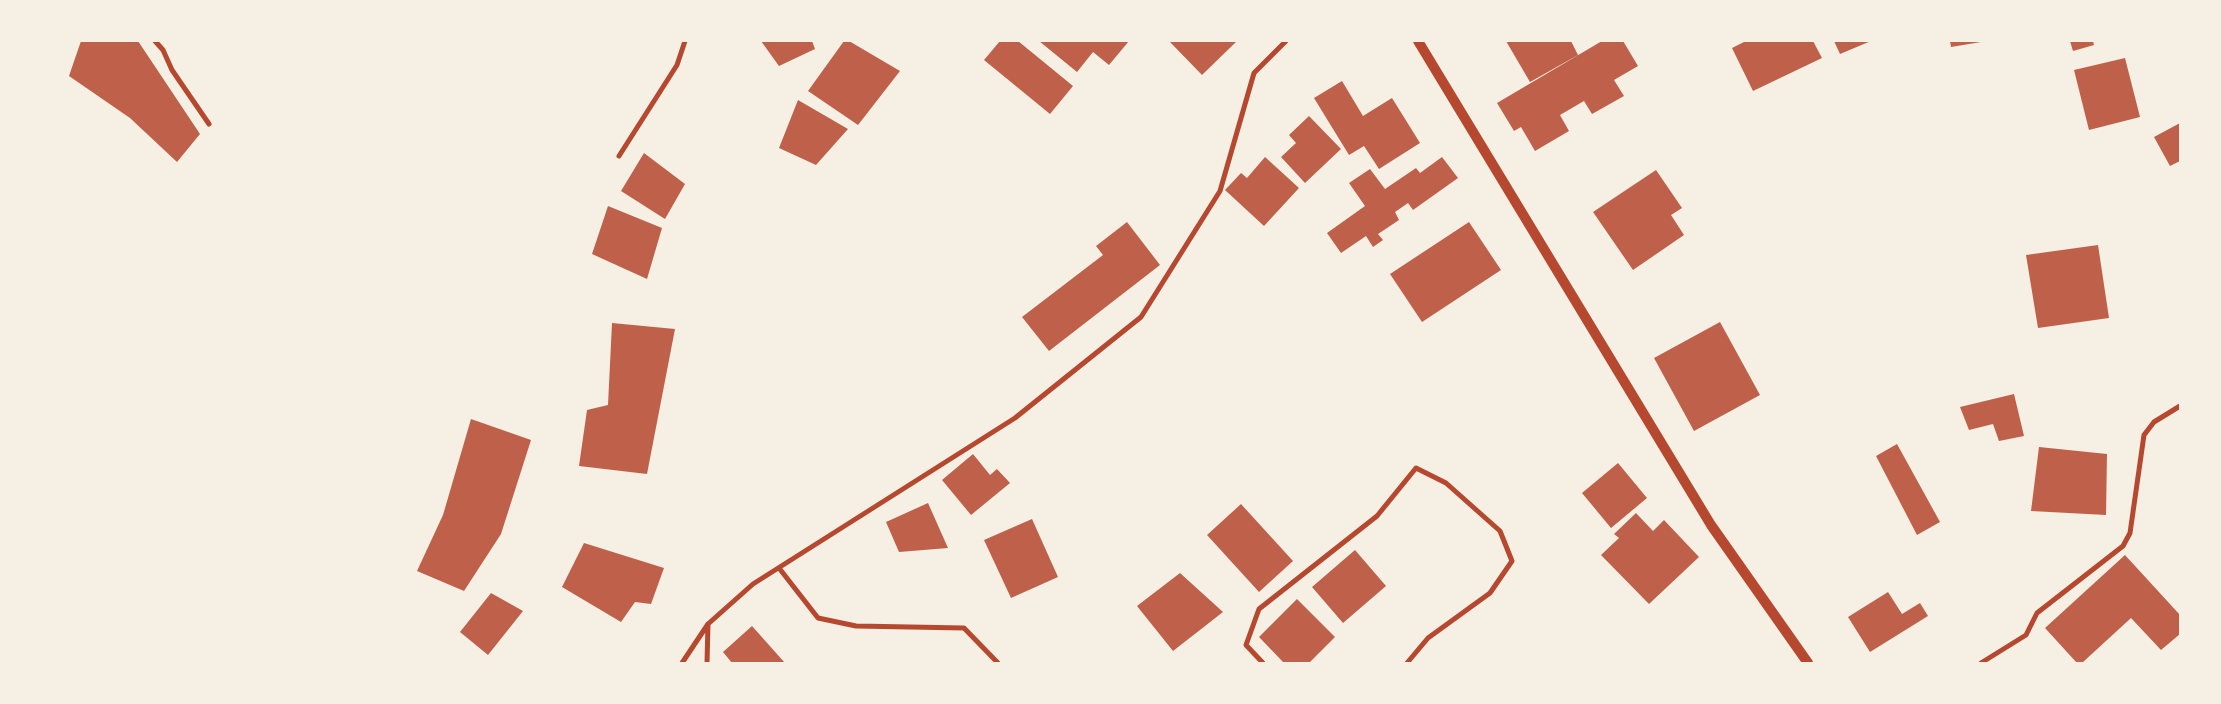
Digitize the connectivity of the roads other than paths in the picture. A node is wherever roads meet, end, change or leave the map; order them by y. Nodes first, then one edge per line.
1 (155, 41) edge
2 (685, 41) edge
3 (1286, 41) edge
4 (1418, 41) edge
5 (209, 124) dead end
6 (619, 156) dead end
7 (2180, 406) edge
8 (779, 568) junction
9 (708, 624) junction
10 (682, 663) edge
11 (707, 663) edge
12 (998, 663) edge
13 (1263, 663) edge
14 (1407, 663) edge
15 (1808, 663) edge
16 (1982, 663) edge

1 - 5 street
2 - 6 street
3 - 8 street
4 - 15 main road
7 - 16 street
8 - 9 street
8 - 12 street
9 - 10 street
9 - 11 street
13 - 14 street

